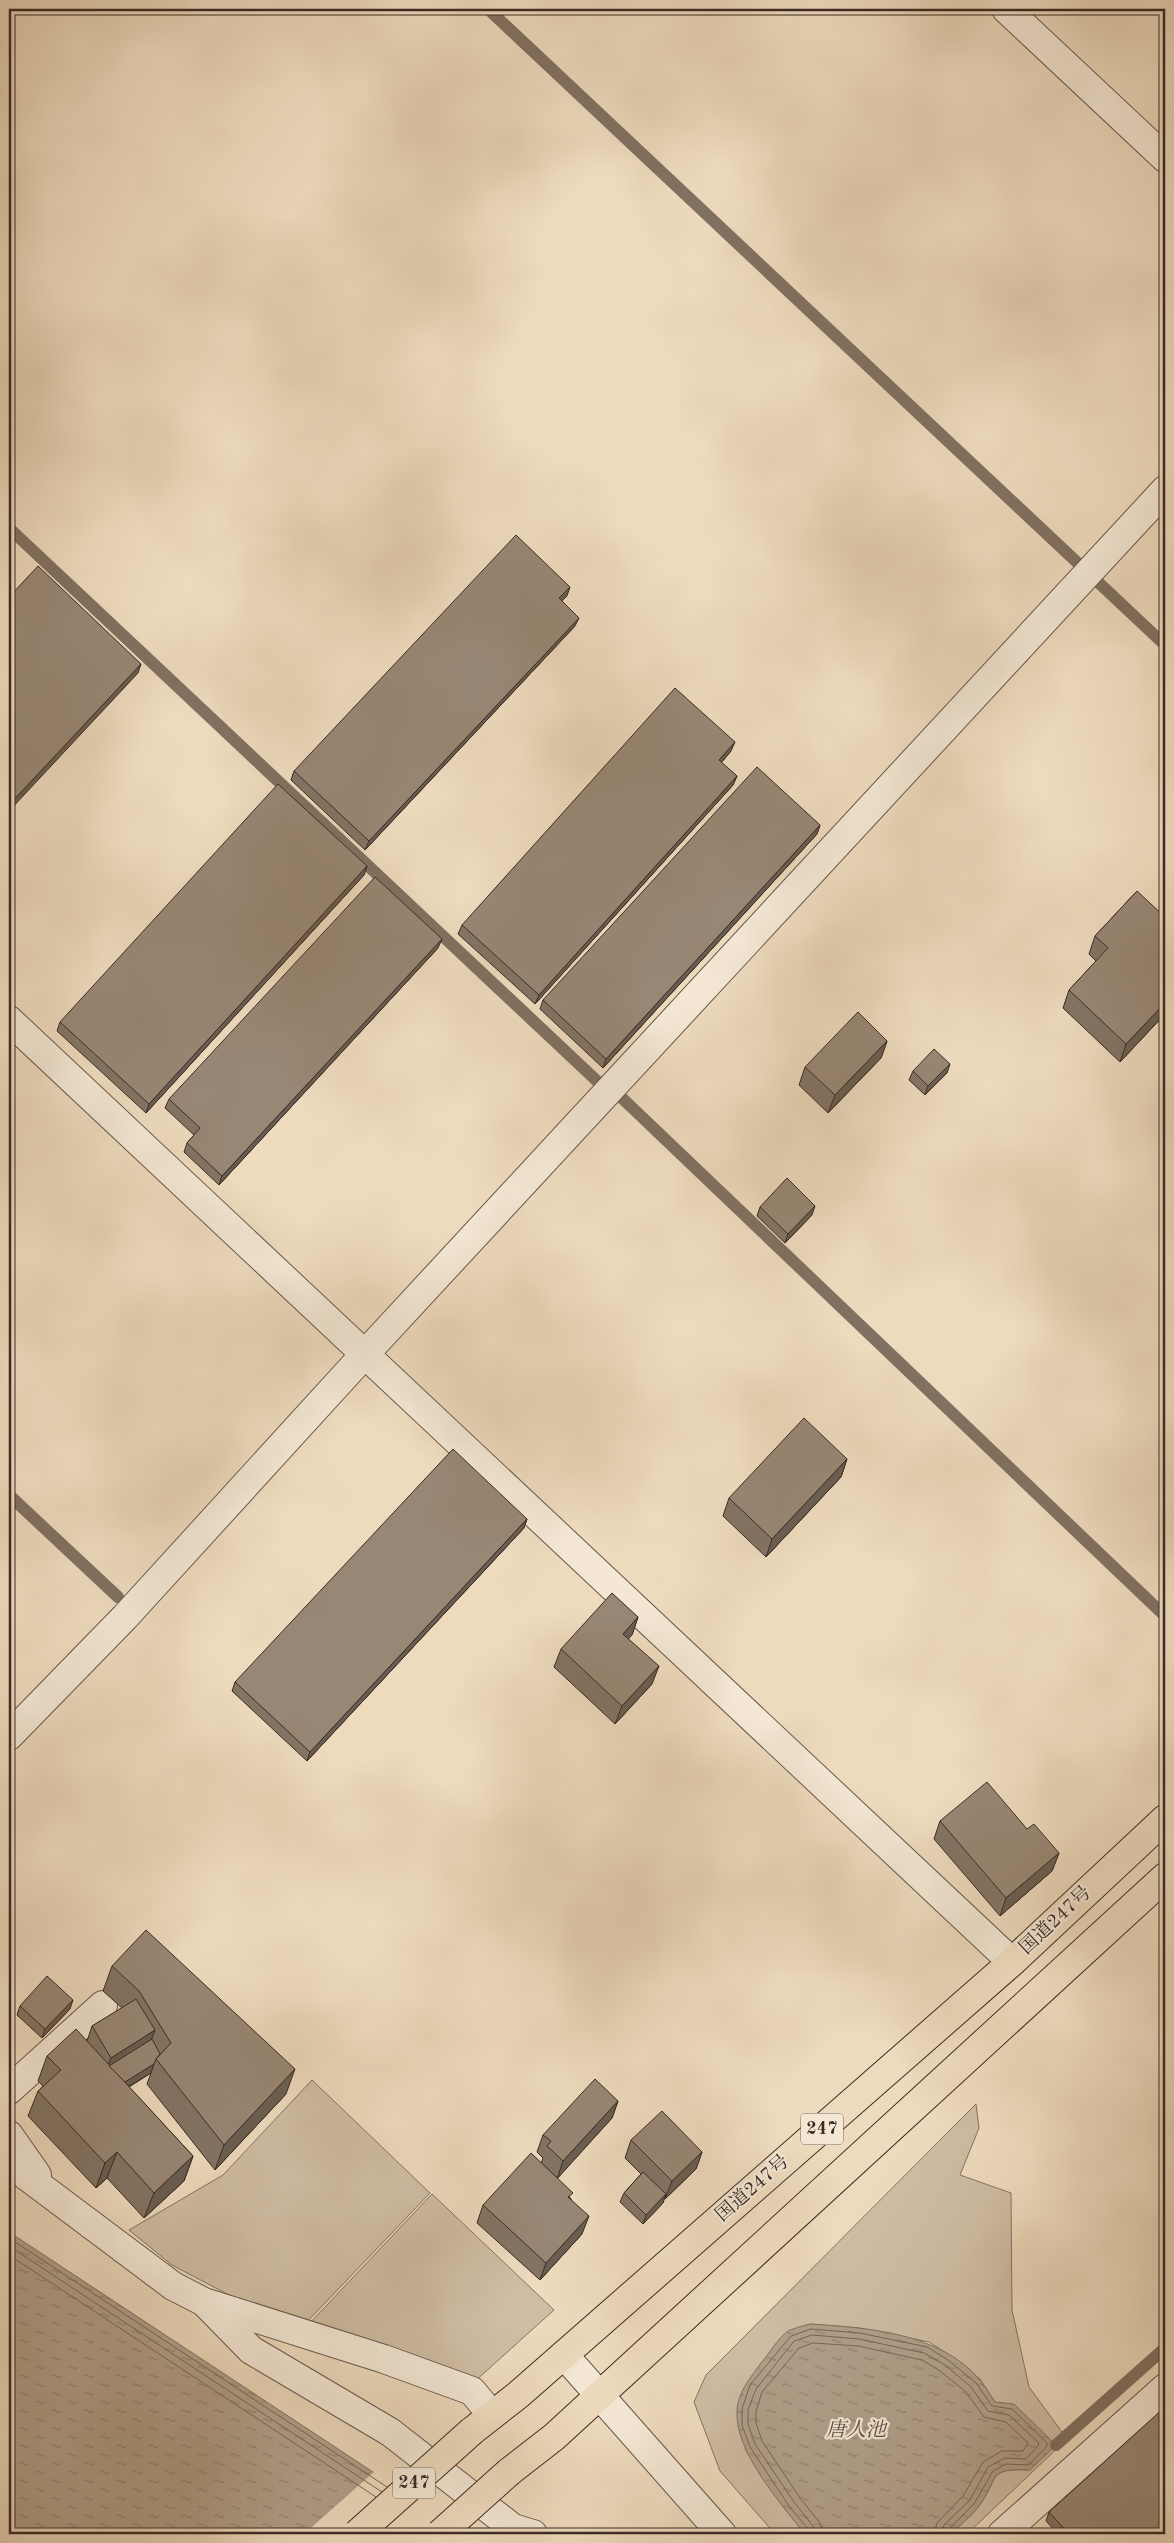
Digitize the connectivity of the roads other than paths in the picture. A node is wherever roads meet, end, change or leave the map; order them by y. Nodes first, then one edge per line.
1 (1006, 9) edge
2 (1165, 158) edge
3 (1165, 490) edge
4 (9, 1020) edge
5 (364, 1354) junction
6 (9, 1736) edge
7 (1165, 1819) edge
8 (1165, 1877) edge
9 (1012, 1962) junction
10 (103, 2005) dead end
11 (9, 2090) edge
12 (9, 2134) edge
13 (9, 2163) edge
14 (51, 2195) junction
15 (204, 2302) junction
16 (564, 2355) junction
17 (1165, 2388) edge
18 (598, 2395) junction
19 (482, 2423) junction
20 (1018, 2529) edge
21 (357, 2534) edge
22 (440, 2534) edge
23 (533, 2534) edge
24 (722, 2534) edge

1 - 2 street
3 - 5 street
4 - 5 street
5 - 6 street
5 - 9 street
7 - 9 highway, 国道247号 / 247
8 - 18 highway, 247
9 - 16 highway, 国道247号 / 247
10 - 11 street
12 - 14 street
13 - 14 street
14 - 15 street
15 - 19 street
15 - 23 street
16 - 18 street
16 - 19 highway, 国道247号 / 247
17 - 20 street
18 - 22 highway, 247, bridge
18 - 24 street
19 - 21 highway, 国道247号 / 247, bridge

